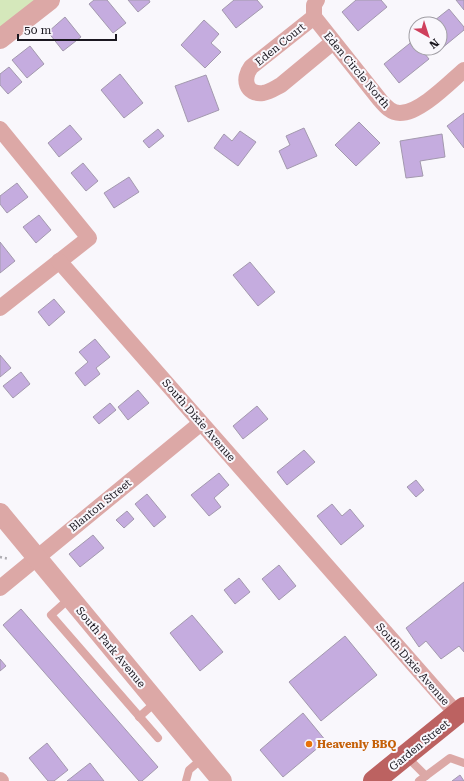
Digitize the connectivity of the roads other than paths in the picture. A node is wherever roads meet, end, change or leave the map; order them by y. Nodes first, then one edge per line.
1 (50, 0) edge
2 (317, 0) edge
3 (314, 17) junction
4 (0, 39) edge
5 (333, 42) junction
6 (464, 70) edge
7 (0, 129) edge
8 (59, 261) junction
9 (0, 308) edge
10 (201, 423) junction
11 (0, 514) edge
12 (37, 557) junction
13 (0, 588) edge
14 (70, 598) junction
15 (156, 702) junction
16 (462, 715) edge
17 (139, 717) junction
18 (158, 738) dead end
19 (406, 755) junction
20 (203, 758) junction
21 (464, 763) edge
22 (423, 778) edge
23 (186, 781) edge
24 (222, 781) edge
25 (374, 781) edge

1 - 4 street
2 - 3 street
3 - 5 street, Eden Circle North
3 - 5 street, Eden Court
5 - 6 street, Eden Circle North
7 - 8 street
8 - 9 street
8 - 10 street, South Dixie Avenue
10 - 12 street, Blanton Street
10 - 16 street, South Dixie Avenue
11 - 12 street, South Park Avenue
12 - 13 street, Blanton Street
12 - 14 street, South Park Avenue
14 - 15 street, South Park Avenue
14 - 17 lane
15 - 17 lane
15 - 20 street, South Park Avenue
16 - 19 main road, Garden Street
17 - 18 lane
19 - 22 lane
19 - 25 main road, Garden Street
20 - 23 lane
20 - 24 street, South Park Avenue
21 - 22 lane

